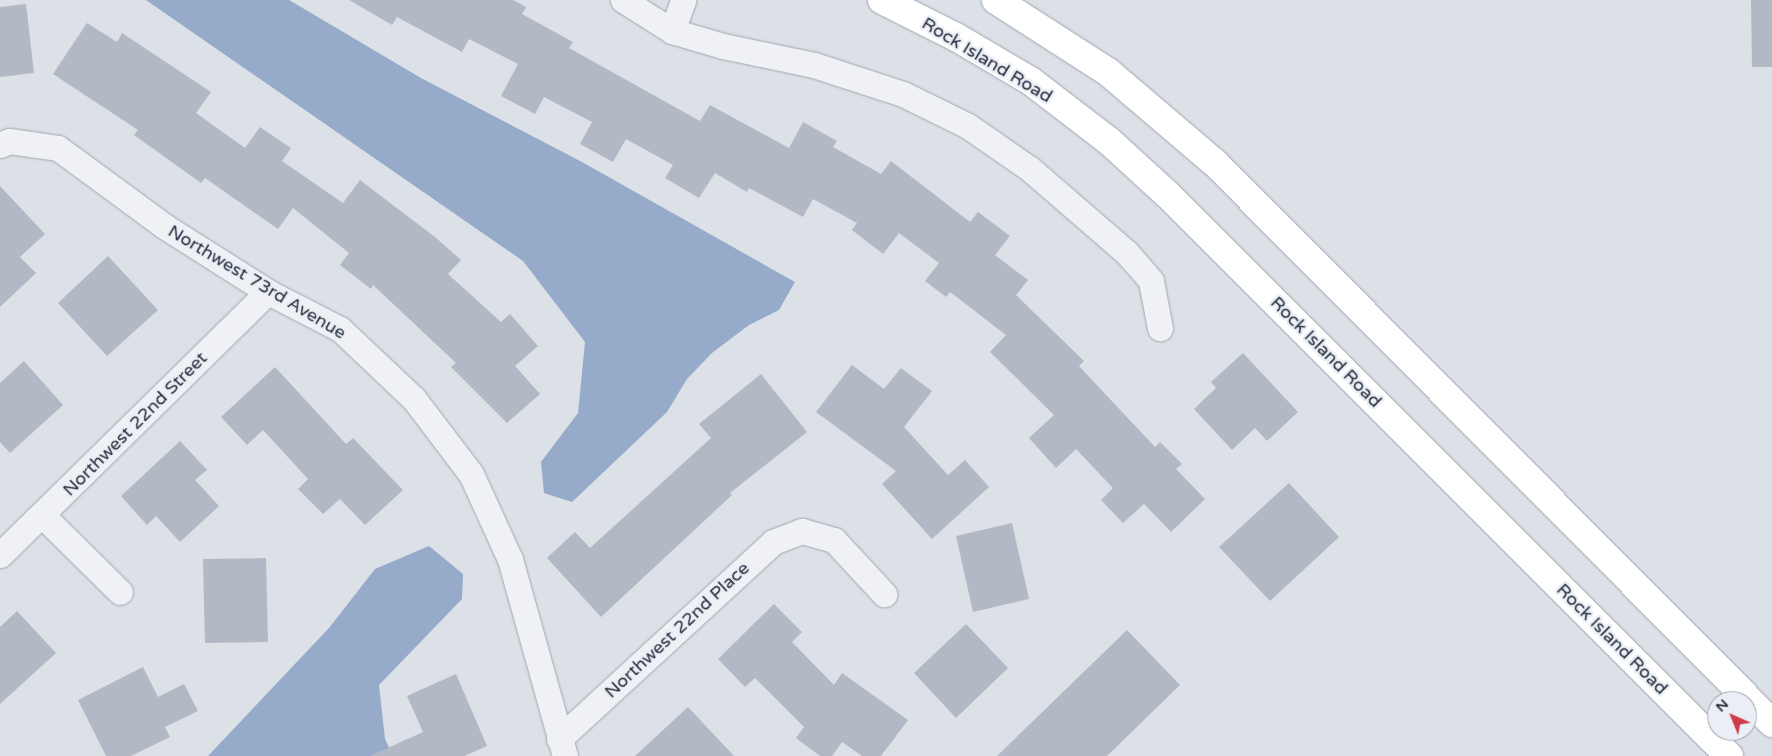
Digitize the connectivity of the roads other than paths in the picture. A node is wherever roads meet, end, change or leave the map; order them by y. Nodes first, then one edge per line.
1 (623, 0) edge
2 (683, 0) edge
3 (882, 0) edge
4 (996, 0) edge
5 (672, 32) junction
6 (4, 143) edge
7 (268, 292) junction
8 (1160, 328) dead end
9 (43, 516) junction
10 (0, 555) edge
11 (120, 592) dead end
12 (884, 594) dead end
13 (1772, 723) edge
14 (562, 748) edge
15 (1729, 756) edge

1 - 5 street
2 - 5 street
3 - 15 main road, Rock Island Road
4 - 13 main road
5 - 8 street
6 - 7 street, Northwest 73rd Avenue
7 - 9 street, Northwest 22nd Street
7 - 14 street, Northwest 73rd Avenue
9 - 10 street, Northwest 22nd Street
9 - 11 street
12 - 14 street, Northwest 22nd Place

